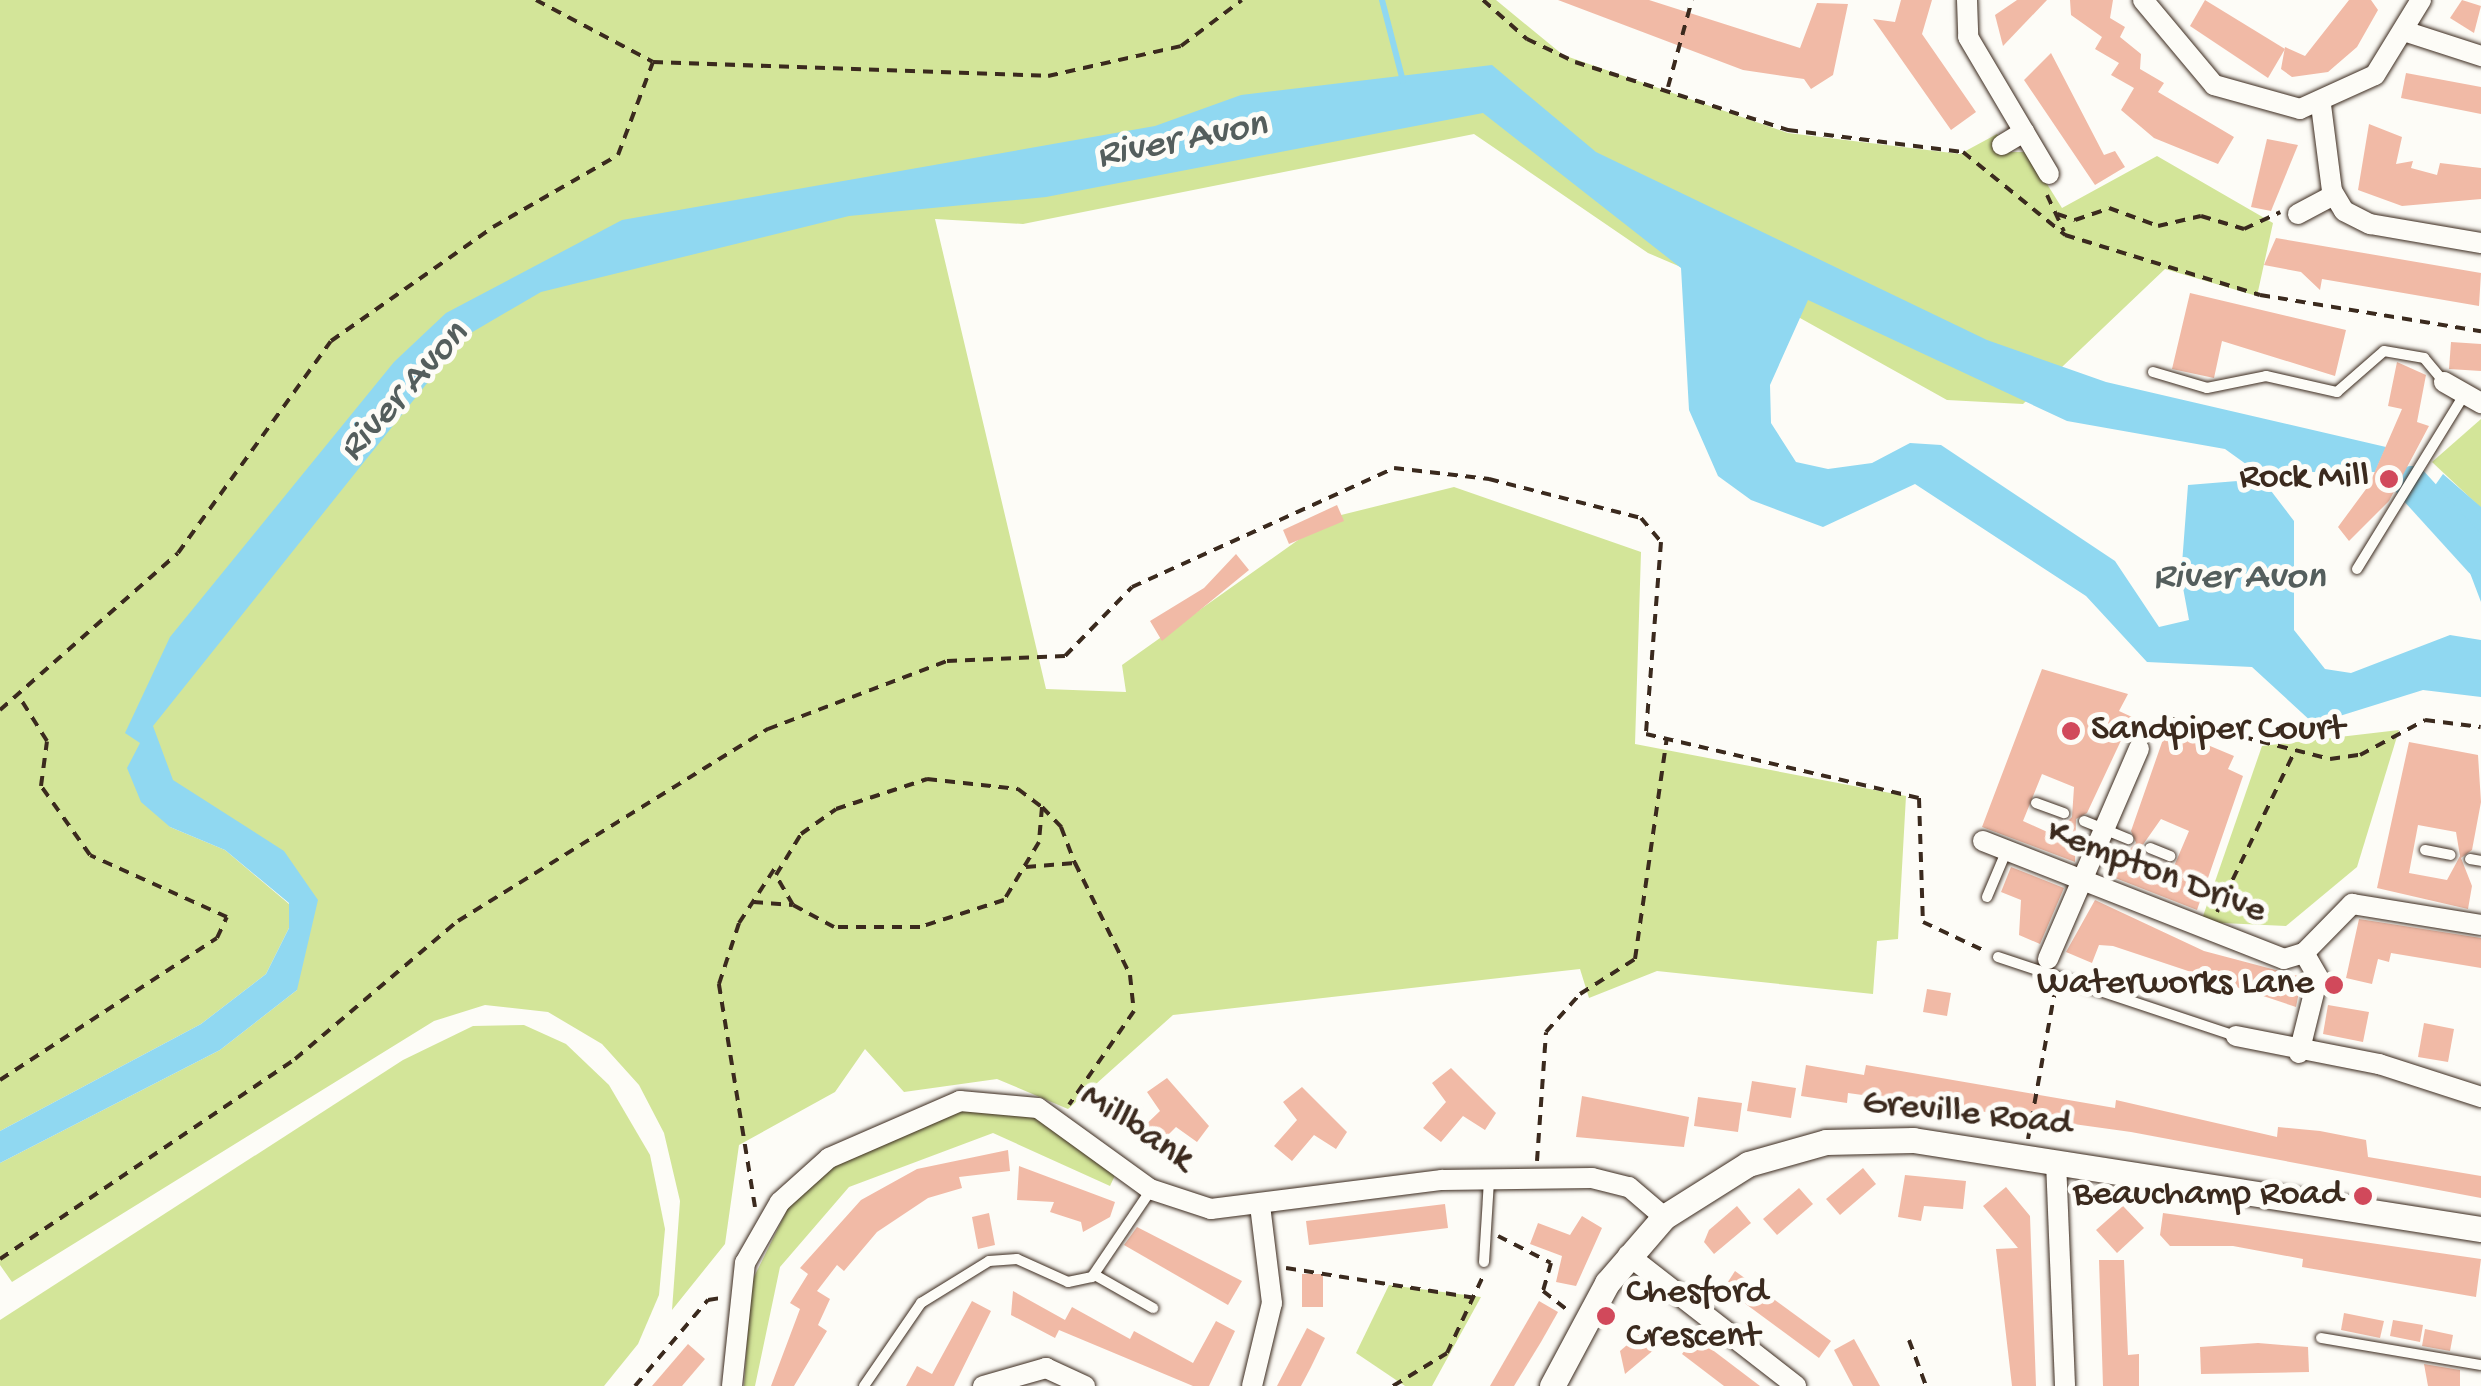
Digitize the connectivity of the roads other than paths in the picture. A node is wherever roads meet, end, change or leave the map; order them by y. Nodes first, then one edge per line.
1 (1967, 0) edge
2 (2421, 0) edge
3 (2145, 1) edge
4 (2407, 32) junction
5 (2481, 56) edge
6 (2321, 105) junction
7 (2024, 132) junction
8 (2002, 144) dead end
9 (2049, 174) road end
10 (2334, 196) junction
11 (2298, 214) road end
12 (2481, 243) edge
13 (2152, 372) dead end
14 (2444, 382) joint
15 (2471, 401) edge
16 (2356, 569) dead end
17 (2142, 741) road end
18 (2036, 803) dead end
19 (2064, 813) dead end
20 (2084, 821) dead end
21 (2105, 830) junction
22 (2128, 839) dead end
23 (1983, 841) dead end
24 (2150, 848) dead end
25 (2425, 850) dead end
26 (2006, 852) junction
27 (2452, 855) dead end
28 (2170, 856) dead end
29 (2085, 876) junction
30 (1987, 898) dead end
31 (2481, 924) edge
32 (2304, 952) junction
33 (1998, 957) road end
34 (2048, 959) dead end
35 (2236, 1036) joint
36 (2299, 1053) junction
37 (2481, 1098) edge
38 (2056, 1161) junction
39 (1489, 1179) junction
40 (1151, 1190) junction
41 (1260, 1205) junction
42 (1664, 1218) junction
43 (2481, 1229) edge
44 (1628, 1255) junction
45 (1484, 1262) dead end
46 (1095, 1274) junction
47 (1153, 1308) dead end
48 (2322, 1338) dead end
49 (2481, 1364) edge
50 (732, 1386) edge
51 (864, 1386) edge
52 (983, 1386) edge
53 (1085, 1386) edge
54 (1252, 1386) edge
55 (1552, 1386) edge
56 (1796, 1386) edge
57 (2065, 1386) edge

1 - 7 street
2 - 4 street
3 - 6 street
4 - 5 street
4 - 6 street
6 - 10 street
7 - 8 street
7 - 9 street
10 - 11 street
10 - 12 street
13 - 14 lane
14 - 15 street
15 - 16 lane
17 - 21 street
18 - 19 lane
20 - 21 lane
21 - 22 lane
21 - 29 street
23 - 26 street, Kempton Drive
24 - 28 lane
25 - 27 lane
26 - 29 street, Kempton Drive
26 - 30 lane
29 - 32 street, Kempton Drive
29 - 34 street
31 - 32 street, Kempton Drive
32 - 36 street, Kempton Drive
33 - 35 lane
35 - 36 street
36 - 37 street
38 - 42 street, Greville Road
38 - 43 street, Greville Road
38 - 57 street
39 - 41 street, Millbank
39 - 42 street, Millbank
39 - 45 lane
40 - 41 street, Millbank
40 - 46 lane
40 - 50 street, Millbank
41 - 54 street
42 - 44 street, Greville Road
44 - 55 street, Greville Road
44 - 56 street
46 - 47 lane
46 - 51 lane
48 - 49 lane
52 - 53 street

